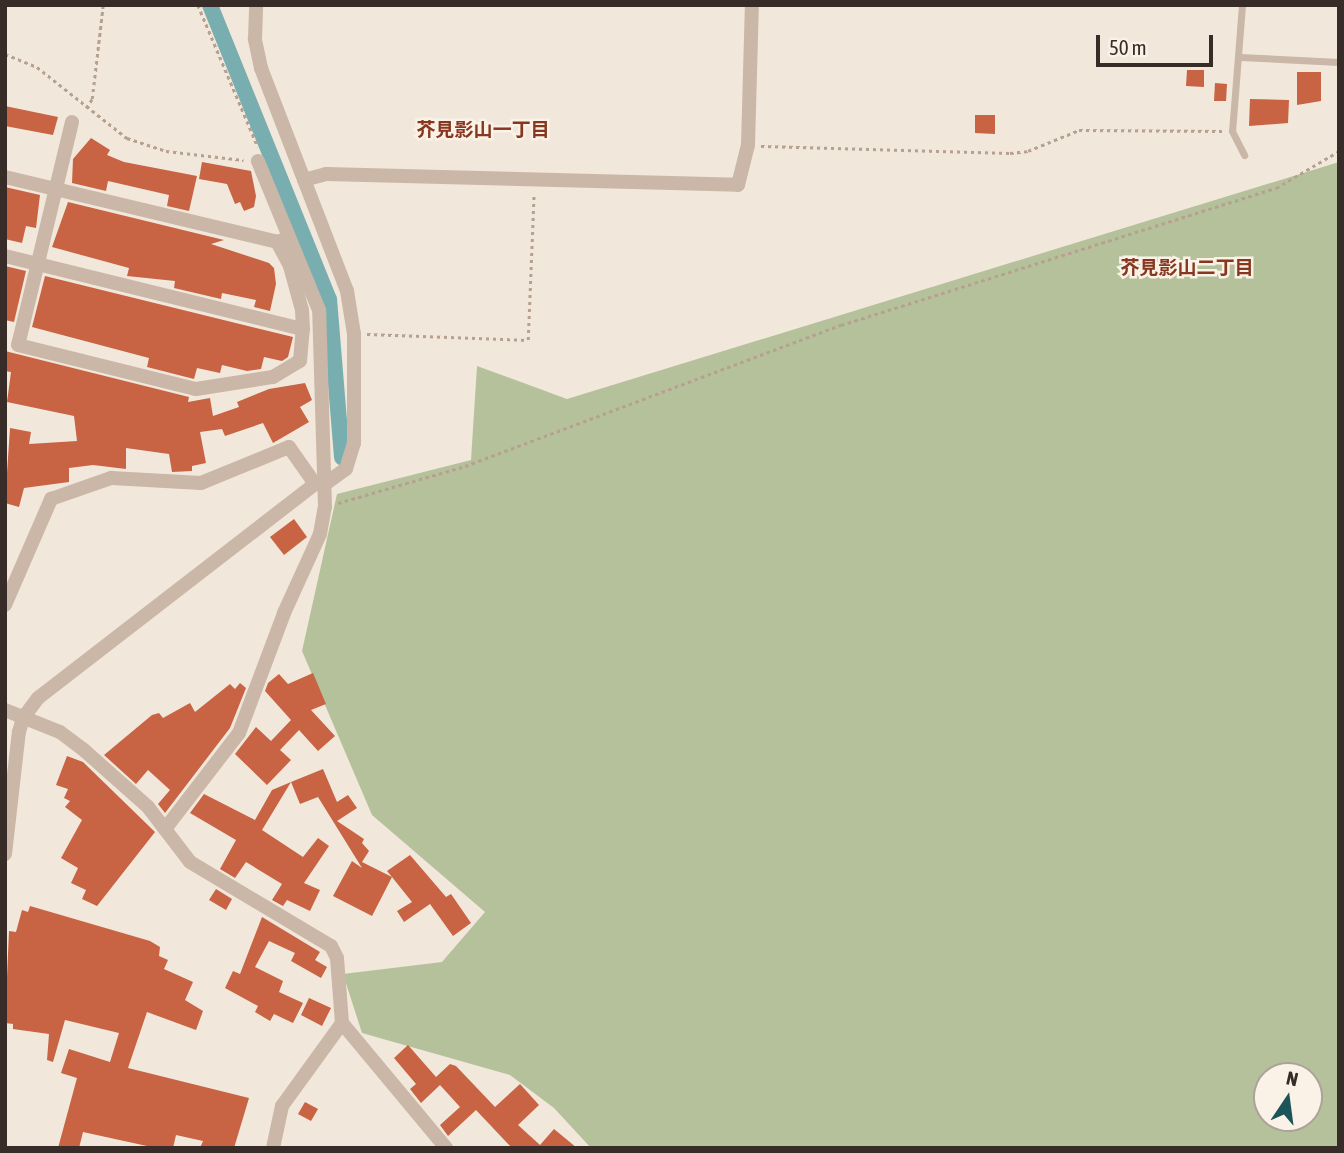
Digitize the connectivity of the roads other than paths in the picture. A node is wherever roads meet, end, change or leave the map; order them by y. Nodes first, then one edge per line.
1 (256, 5) edge
2 (752, 5) edge
3 (1242, 5) edge
4 (1240, 57) junction
5 (1339, 62) edge
6 (72, 122) dead end
7 (1244, 155) dead end
8 (258, 162) road end
9 (5, 177) edge
10 (304, 180) junction
11 (56, 189) junction
12 (283, 240) junction
13 (5, 256) edge
14 (38, 264) junction
15 (303, 329) junction
16 (12, 344) edge
17 (320, 484) junction
18 (5, 605) edge
19 (5, 710) edge
20 (23, 718) junction
21 (165, 829) junction
22 (5, 854) edge
23 (342, 1023) junction
24 (273, 1148) edge
25 (446, 1148) edge

1 - 10 street
2 - 10 street
3 - 4 lane
4 - 5 lane
4 - 7 lane
6 - 11 street
8 - 12 street
9 - 11 street
10 - 17 street
11 - 12 street
11 - 14 street
12 - 15 street
12 - 17 street
13 - 14 street
14 - 15 street
14 - 16 street
15 - 16 street
17 - 18 street
17 - 20 street
17 - 21 street
19 - 20 street
20 - 21 street
20 - 22 street
21 - 23 street
23 - 24 street
23 - 25 street

